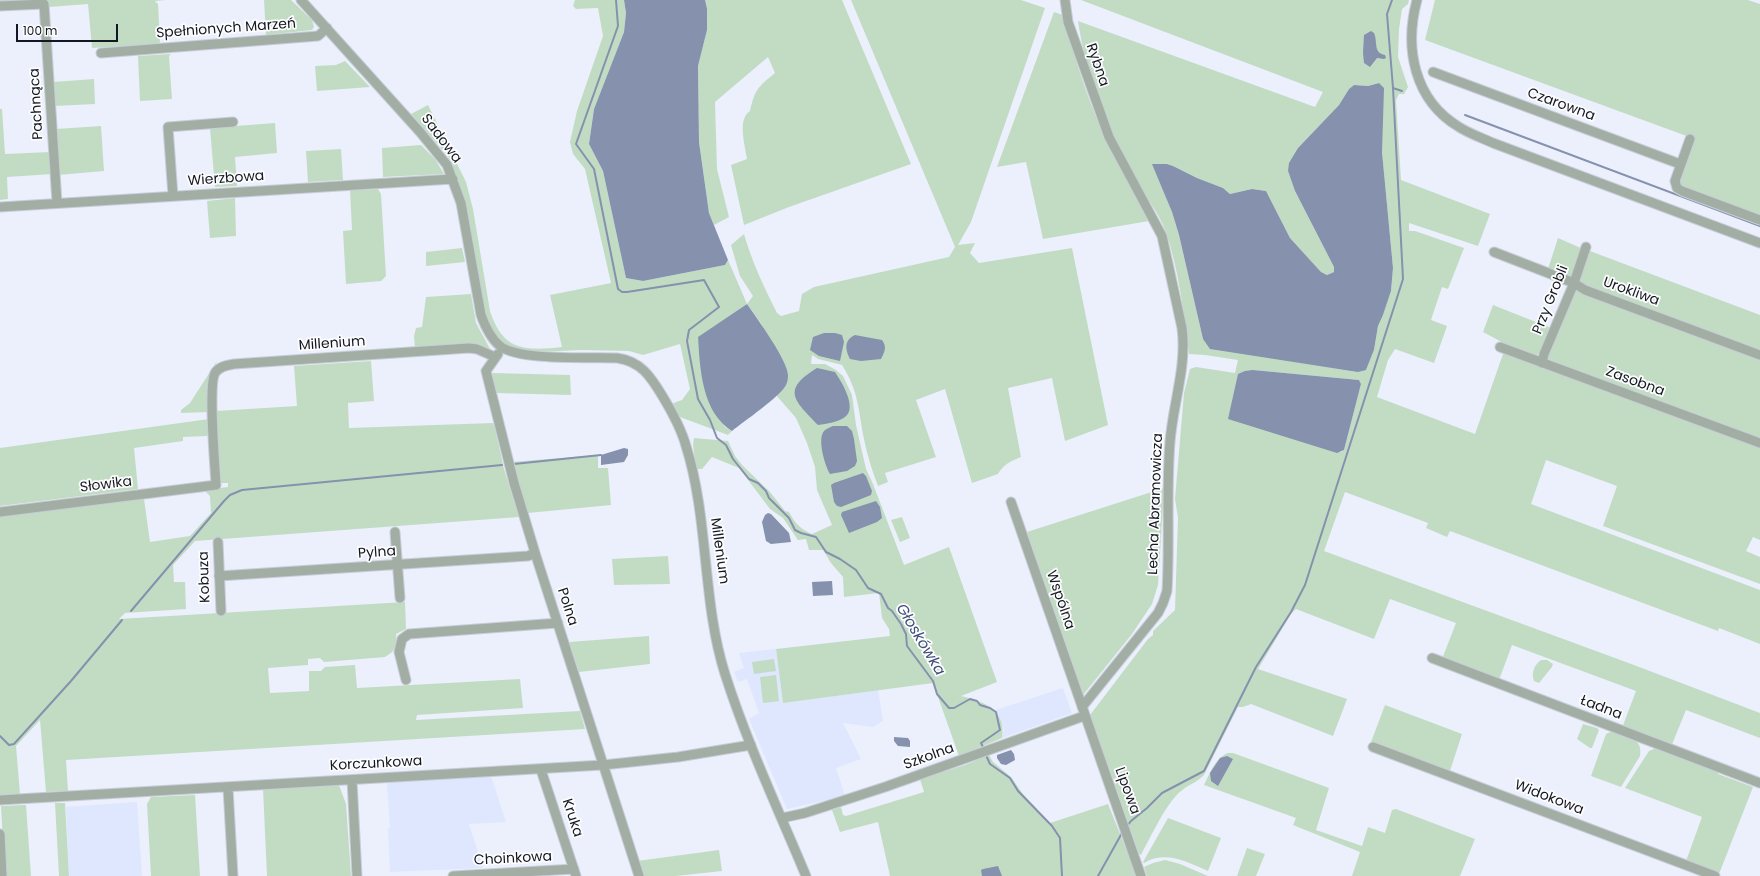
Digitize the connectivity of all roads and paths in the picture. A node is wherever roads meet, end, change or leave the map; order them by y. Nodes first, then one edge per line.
1 (302, 0) edge
2 (1065, 0) edge
3 (1417, 0) edge
4 (0, 6) edge
5 (327, 28) junction
6 (101, 53) dead end
7 (1433, 72) dead end
8 (233, 122) dead end
9 (1109, 137) joint
10 (1690, 139) dead end
11 (1680, 164) junction
12 (453, 179) junction
13 (173, 196) junction
14 (57, 203) junction
15 (0, 207) edge
16 (1760, 220) edge
17 (1760, 243) edge
18 (1586, 247) dead end
19 (1494, 252) dead end
20 (1574, 283) junction
21 (1500, 347) dead end
22 (504, 348) junction
23 (1760, 355) edge
24 (495, 357) junction
25 (1542, 363) junction
26 (1760, 444) edge
27 (216, 485) joint
28 (1011, 502) dead end
29 (0, 512) edge
30 (395, 532) dead end
31 (218, 542) dead end
32 (535, 553) junction
33 (398, 565) junction
34 (220, 576) junction
35 (400, 598) dead end
36 (221, 611) dead end
37 (558, 623) junction
38 (1432, 658) dead end
39 (406, 680) dead end
40 (1083, 712) junction
41 (751, 745) junction
42 (1374, 747) dead end
43 (604, 765) junction
44 (542, 770) junction
45 (352, 780) junction
46 (1760, 783) edge
47 (228, 788) junction
48 (0, 800) edge
49 (782, 818) junction
50 (0, 834) edge
51 (575, 873) edge
52 (2, 876) edge
53 (234, 876) edge
54 (358, 876) edge
55 (453, 876) edge
56 (640, 876) edge
57 (806, 876) edge
58 (1141, 876) edge
59 (1715, 876) edge

1 - 5 street, Sadowa
2 - 9 street, Rybna
3 - 17 street
4 - 14 street, Pachnąca
5 - 6 street, Spełnionych Marzeń
5 - 12 street, Sadowa
7 - 11 street, Czarowna
8 - 13 street
9 - 40 street, Lecha Abramowicza
10 - 11 street
11 - 16 street
12 - 13 street, Wierzbowa
12 - 22 street, Sadowa
13 - 14 street, Wierzbowa
14 - 15 street, Wierzbowa
18 - 20 street, Przy Grobli
19 - 20 street, Urokliwa
20 - 23 street, Urokliwa
20 - 25 street, Przy Grobli
21 - 25 street, Zasobna
22 - 24 street, Polna
22 - 41 street, Millenium
24 - 27 street, Millenium
24 - 32 street, Polna
25 - 26 street, Zasobna
27 - 29 street, Słowika
28 - 40 street, Wspólna
30 - 33 street
31 - 34 street, Kobuza
32 - 33 street, Pylna
32 - 37 street, Polna
33 - 34 street, Pylna
33 - 35 street
34 - 36 street, Kobuza
37 - 39 street
37 - 43 street, Polna
38 - 46 street, Ładna
40 - 49 street, Szkolna
40 - 58 street, Lipowa
41 - 43 street, Korczunkowa
41 - 49 street, Millenium
42 - 59 street, Widokowa
43 - 44 street, Korczunkowa
43 - 56 street, Polna
44 - 45 street, Korczunkowa
44 - 51 street, Kruka
45 - 47 street, Korczunkowa
45 - 54 street
47 - 48 street, Korczunkowa
47 - 53 street
49 - 57 street, Millenium
50 - 52 street
51 - 55 street, Choinkowa

